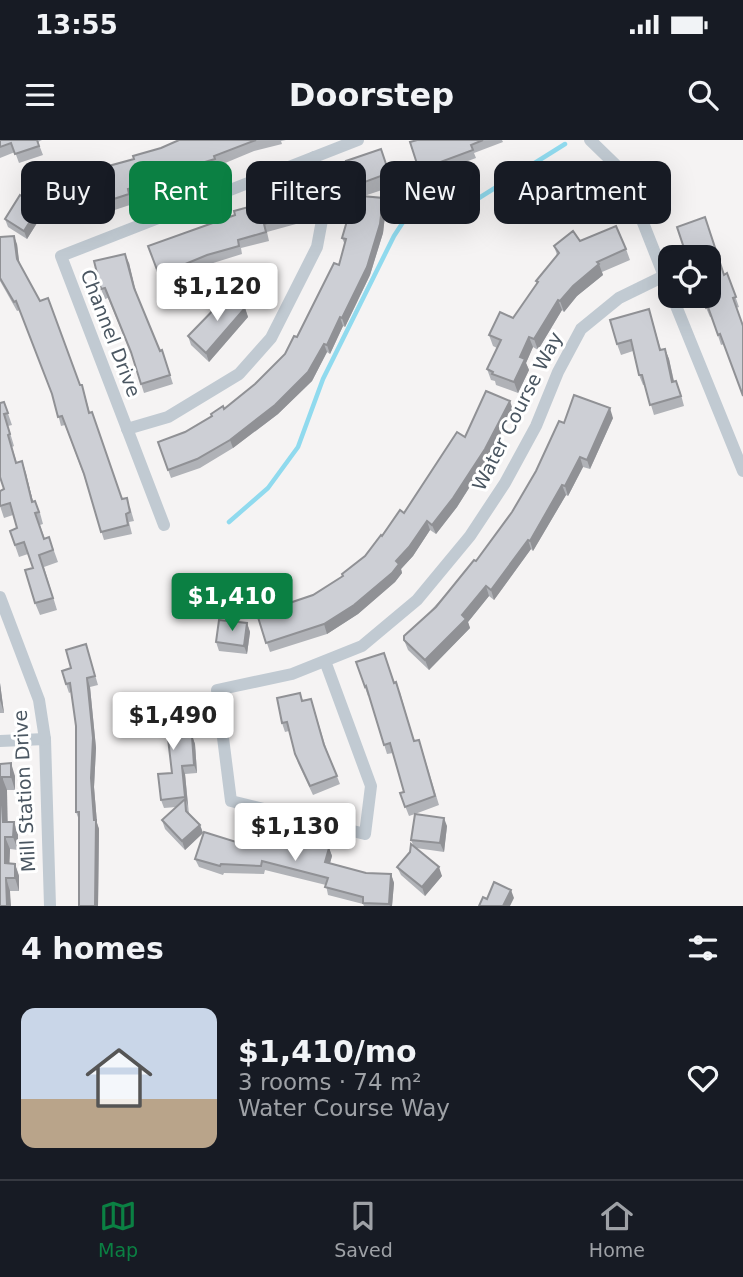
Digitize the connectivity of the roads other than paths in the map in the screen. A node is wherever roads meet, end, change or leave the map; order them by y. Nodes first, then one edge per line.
1 (358, 140) edge
2 (590, 140) edge
3 (314, 157) junction
4 (658, 261) edge
5 (658, 279) edge
6 (677, 308) edge
7 (127, 429) junction
8 (743, 471) edge
9 (164, 525) dead end
10 (0, 597) edge
11 (325, 661) junction
12 (45, 739) junction
13 (0, 741) edge
14 (50, 906) edge

1 - 3 street, Channel Drive
2 - 4 street
3 - 7 street
3 - 7 street, Channel Drive
5 - 11 street, Water Course Way
6 - 8 street
7 - 9 street, Channel Drive
10 - 12 street, Mill Station Drive
11 - 11 street, Water Course Way
12 - 13 street
12 - 14 street, Mill Station Drive

